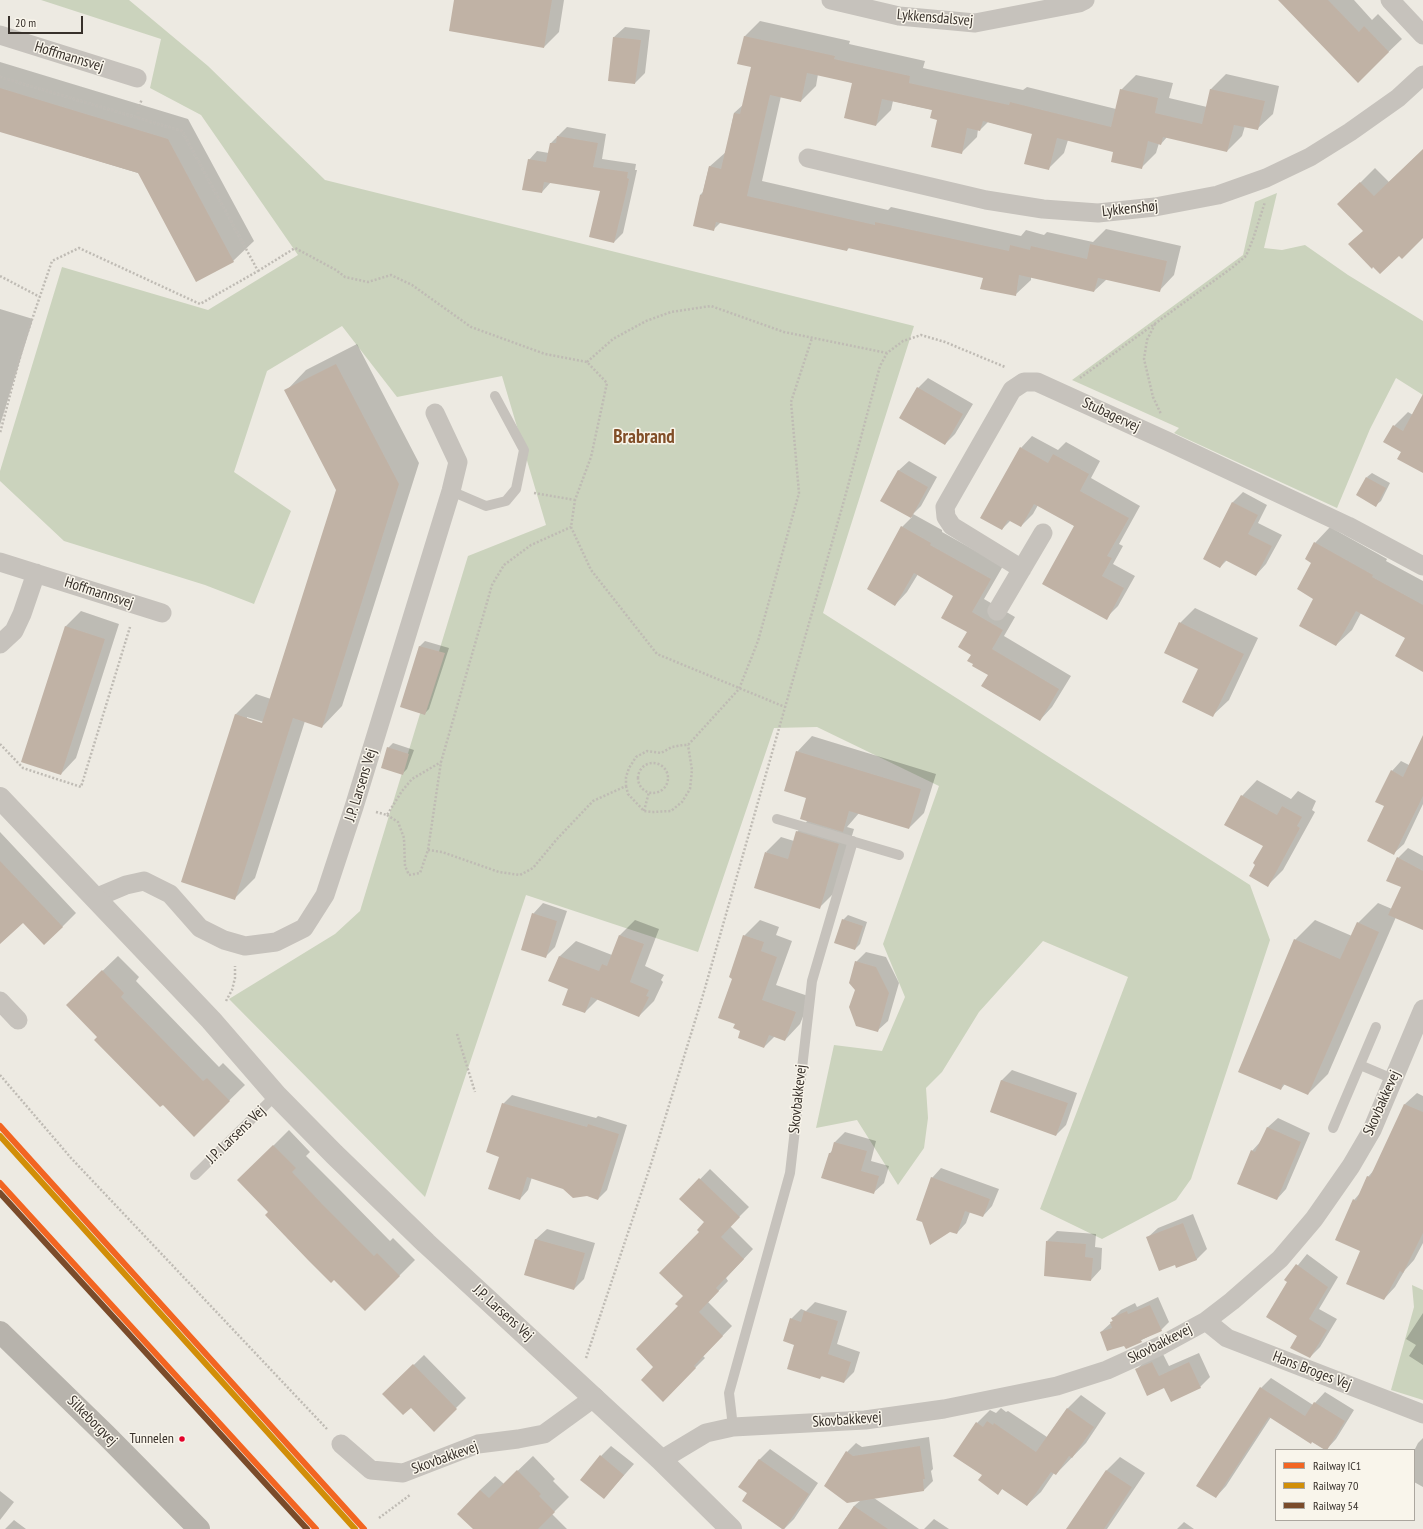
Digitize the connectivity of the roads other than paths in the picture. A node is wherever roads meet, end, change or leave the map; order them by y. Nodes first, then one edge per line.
1 (832, 0) edge
2 (1085, 0) edge
3 (1390, 0) edge
4 (0, 35) edge
5 (1423, 35) edge
6 (1423, 75) edge
7 (137, 78) dead end
8 (808, 158) dead end
9 (495, 396) dead end
10 (435, 413) dead end
11 (451, 491) junction
12 (1043, 533) dead end
13 (0, 562) edge
14 (1423, 566) edge
15 (1022, 569) junction
16 (36, 573) junction
17 (997, 611) dead end
18 (162, 613) dead end
19 (0, 644) edge
20 (0, 798) edge
21 (777, 819) dead end
22 (853, 841) junction
23 (899, 855) dead end
24 (95, 898) junction
25 (0, 1002) edge
26 (1423, 1009) edge
27 (18, 1020) dead end
28 (1376, 1027) dead end
29 (1360, 1065) junction
30 (1393, 1080) junction
31 (276, 1095) junction
32 (1333, 1128) dead end
33 (195, 1175) dead end
34 (1206, 1320) junction
35 (0, 1332) edge
36 (595, 1397) junction
37 (1423, 1414) edge
38 (733, 1427) junction
39 (341, 1444) road end
40 (662, 1460) junction
41 (199, 1529) edge
42 (731, 1529) edge

1 - 2 street, Lykkensdalsvej
3 - 5 street
4 - 7 street, Hoffmannsvej
6 - 8 street, Lykkenshøj
9 - 11 lane
10 - 11 street, J.P. Larsens Vej
11 - 24 street, J.P. Larsens Vej
12 - 15 street
13 - 16 street, Hoffmannsvej
14 - 15 street, Stubagervej
15 - 17 street
16 - 18 street, Hoffmannsvej
16 - 19 street
20 - 24 street, J.P. Larsens Vej
21 - 22 lane
22 - 23 lane
22 - 38 lane, Skovbakkevej
24 - 31 street, J.P. Larsens Vej
25 - 27 street
26 - 30 street, Skovbakkevej
28 - 29 lane
29 - 30 lane
29 - 32 lane
30 - 34 street, Skovbakkevej
31 - 33 lane, J.P. Larsens Vej
31 - 36 street, J.P. Larsens Vej
34 - 37 street, Hans Broges Vej
34 - 38 street, Skovbakkevej
35 - 41 main road, Silkeborgvej
36 - 39 street, Skovbakkevej
36 - 40 street, J.P. Larsens Vej
38 - 40 street, Skovbakkevej
40 - 42 street, J.P. Larsens Vej

